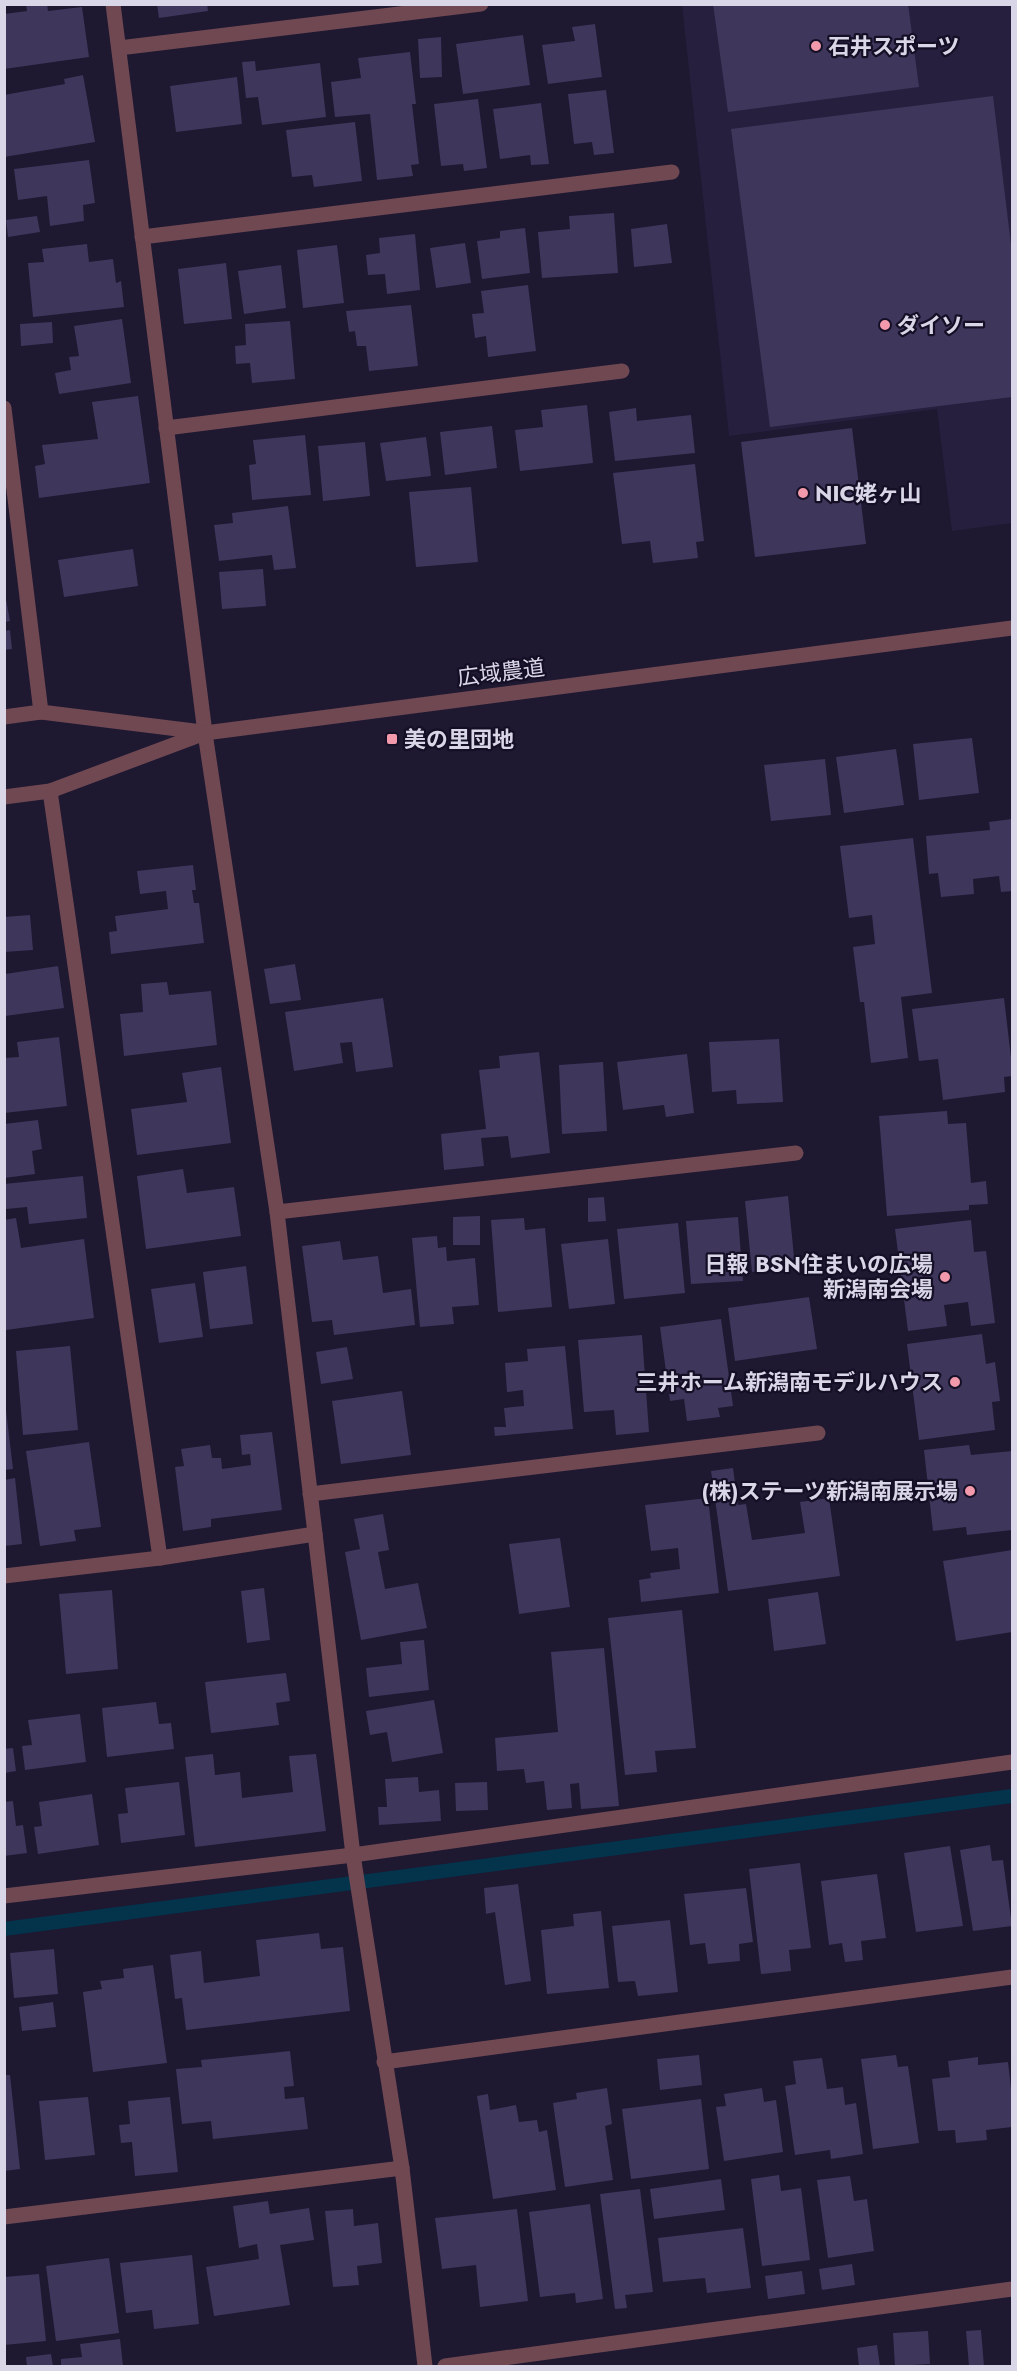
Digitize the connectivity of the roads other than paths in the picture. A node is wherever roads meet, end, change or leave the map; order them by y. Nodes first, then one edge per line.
1 (113, 4) edge
2 (482, 4) edge
3 (119, 48) junction
4 (672, 172) dead end
5 (142, 237) junction
6 (622, 370) dead end
7 (4, 408) edge
8 (166, 428) junction
9 (1012, 628) edge
10 (41, 712) junction
11 (4, 717) edge
12 (205, 733) junction
13 (50, 791) junction
14 (4, 797) edge
15 (796, 1153) dead end
16 (277, 1212) junction
17 (818, 1433) dead end
18 (310, 1494) junction
19 (315, 1534) junction
20 (160, 1558) junction
21 (4, 1576) edge
22 (1012, 1762) edge
23 (353, 1855) junction
24 (4, 1896) edge
25 (1012, 1977) edge
26 (384, 2062) junction
27 (402, 2168) junction
28 (4, 2217) edge
29 (1012, 2289) edge
30 (425, 2367) edge
31 (445, 2367) edge

1 - 3 street
2 - 3 street
3 - 5 street
4 - 5 street
5 - 8 street
6 - 8 street
7 - 10 street
8 - 12 street
9 - 12 street, 広域農道
10 - 11 street
10 - 12 street
12 - 13 street, 広域農道
12 - 16 street
13 - 14 street, 広域農道
13 - 20 street
15 - 16 street
16 - 18 street
17 - 18 street
18 - 19 street
19 - 20 street
19 - 23 street
20 - 21 street
22 - 23 street
23 - 24 street
23 - 26 street
25 - 26 street
26 - 27 street
27 - 28 street
27 - 30 street
29 - 31 street

